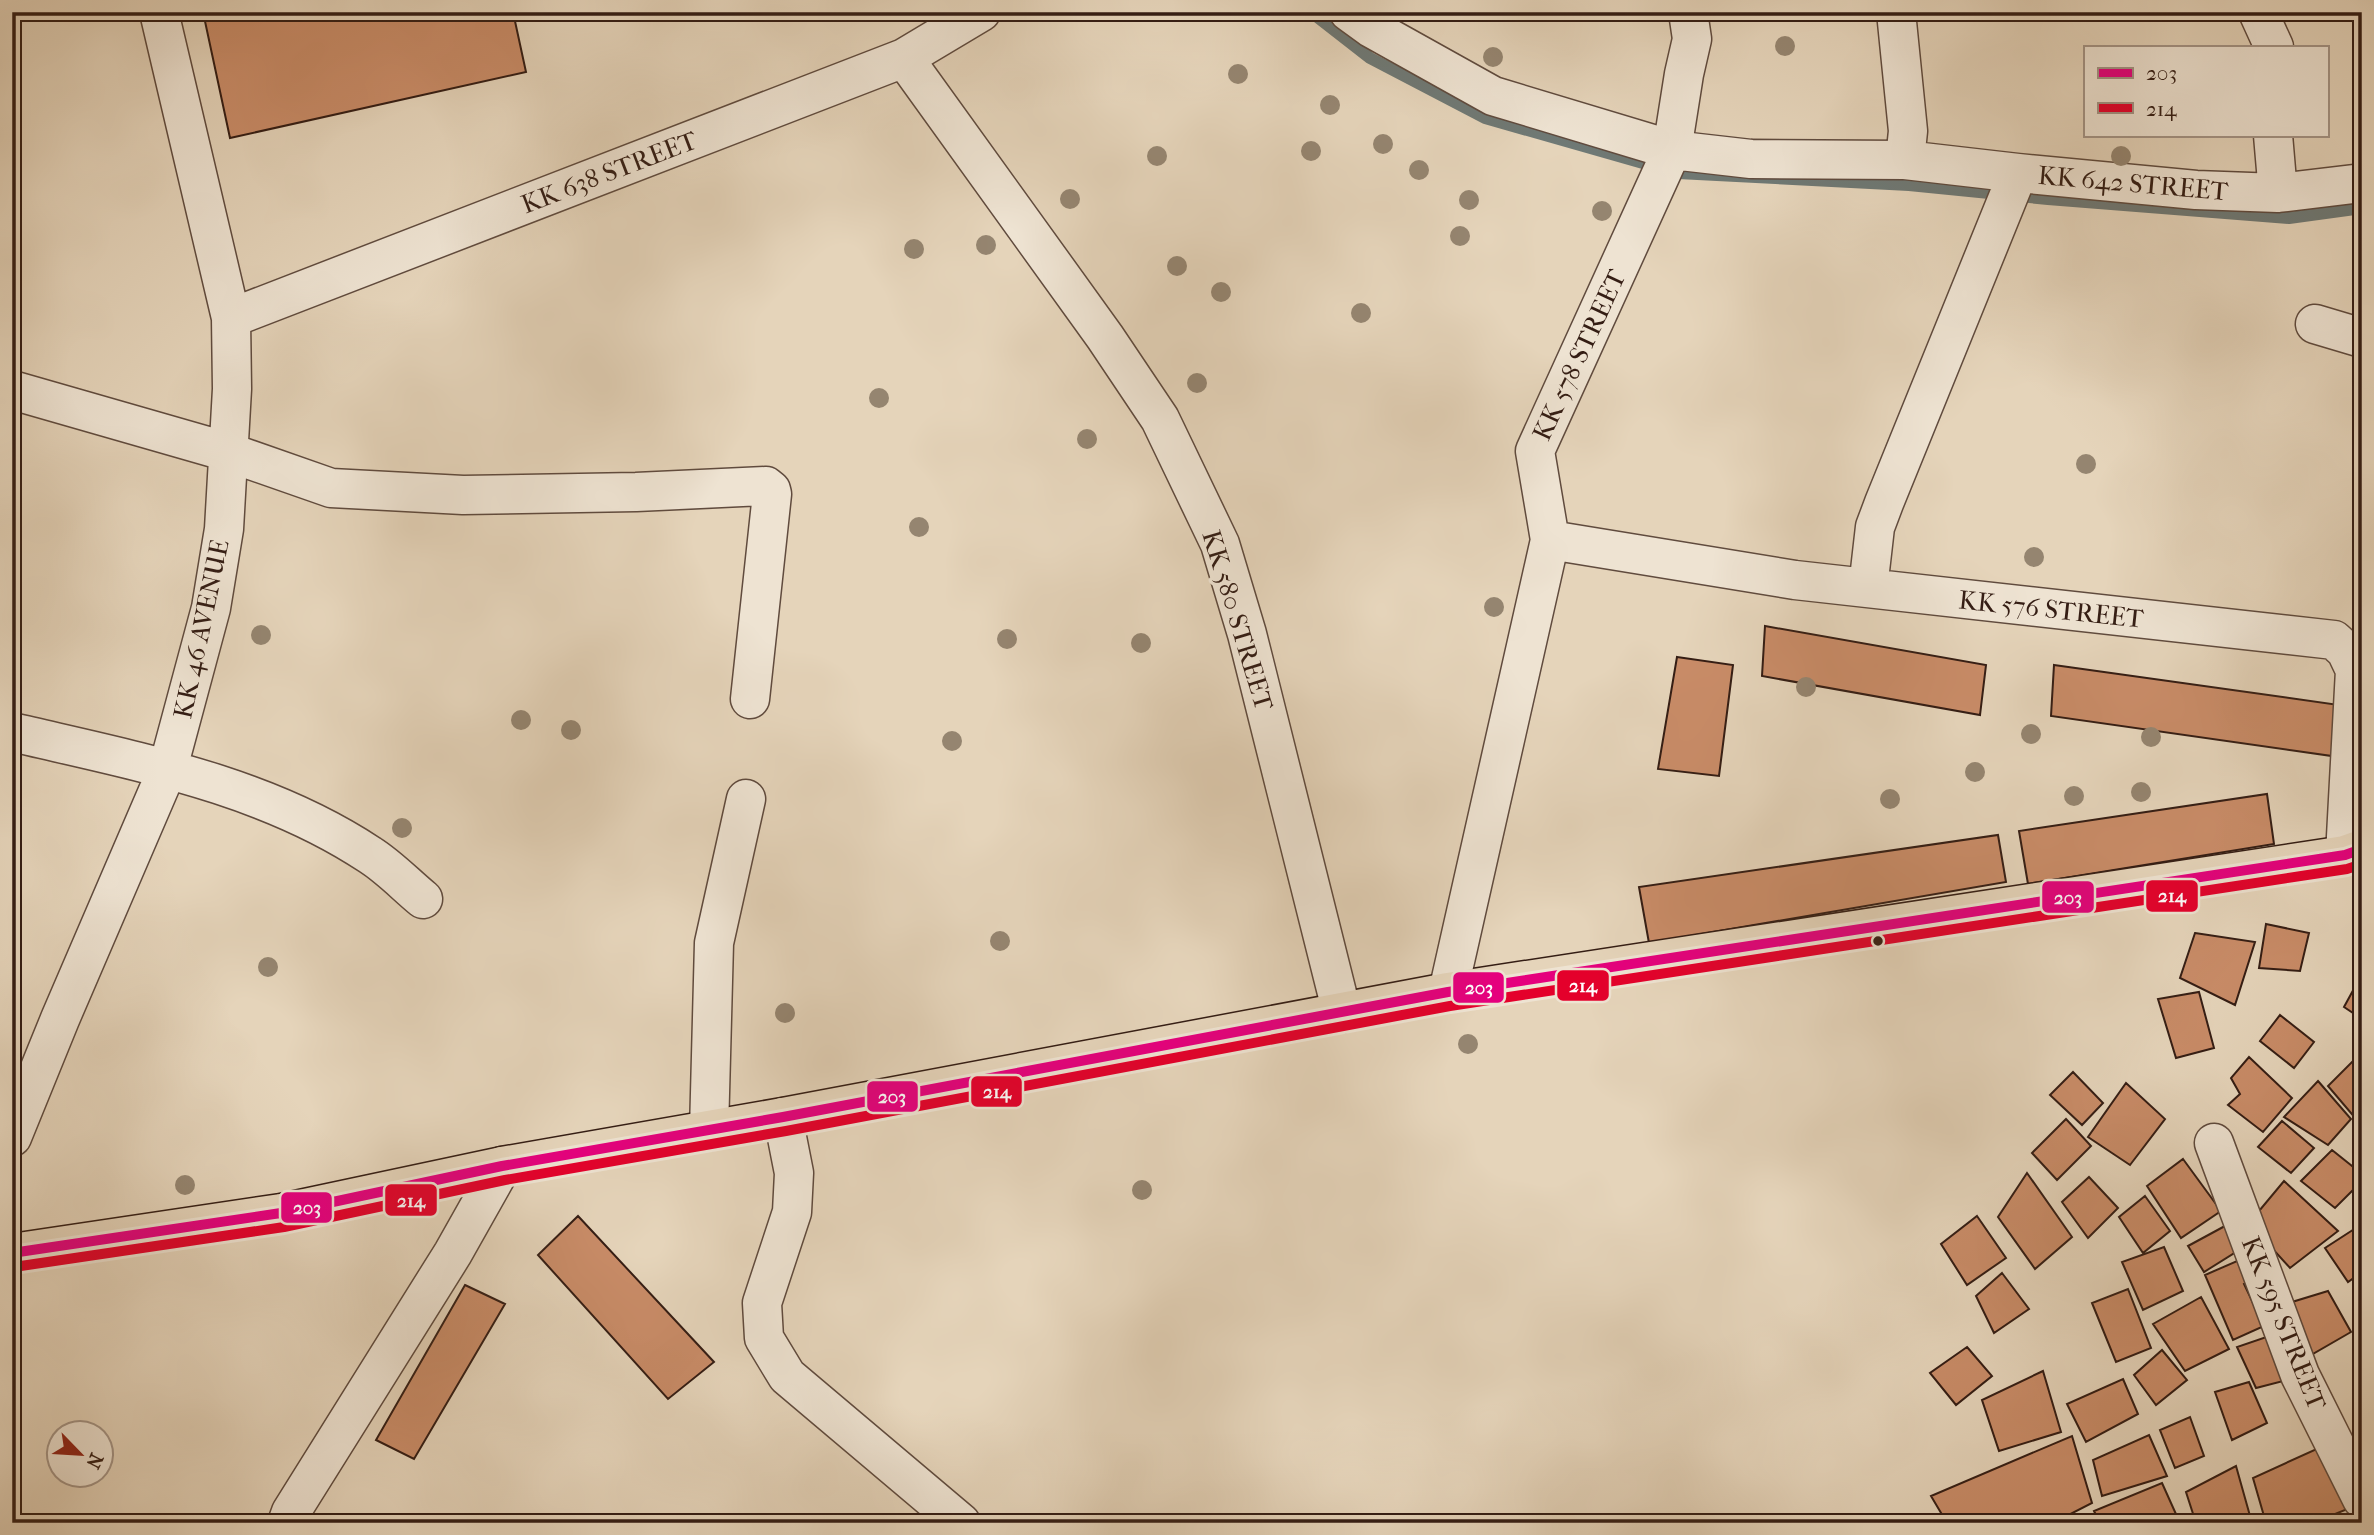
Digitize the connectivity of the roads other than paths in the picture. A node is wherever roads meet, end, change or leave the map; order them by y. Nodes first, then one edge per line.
1 (159, 12) edge
2 (981, 12) edge
3 (1349, 12) edge
4 (1688, 12) edge
5 (1896, 12) edge
6 (2258, 12) edge
7 (2274, 46) edge
8 (904, 58) junction
9 (2273, 136) edge
10 (1672, 150) junction
11 (1905, 160) junction
12 (2018, 173) junction
13 (2362, 183) edge
14 (2278, 193) junction
15 (230, 318) junction
16 (2315, 324) dead end
17 (2362, 338) edge
18 (12, 390) edge
19 (228, 452) junction
20 (1550, 540) junction
21 (1868, 588) junction
22 (750, 699) dead end
23 (12, 732) edge
24 (168, 768) junction
25 (746, 799) dead end
26 (2353, 852) edge
27 (423, 899) dead end
28 (1448, 992) junction
29 (1342, 1013) junction
30 (783, 1117) junction
31 (709, 1131) junction
32 (12, 1137) edge
33 (2214, 1143) dead end
34 (502, 1166) junction
35 (12, 1253) edge
36 (2362, 1499) edge
37 (287, 1523) edge
38 (961, 1523) edge

1 - 15 street, KK 46 AVENUE
2 - 8 street, KK 638 STREET
3 - 10 street, KK 642 STREET
4 - 10 street, KK 578 STREET
5 - 11 street
6 - 7 street
8 - 15 street, KK 638 STREET
8 - 29 street, KK 580 STREET
9 - 14 street
10 - 11 street, KK 642 STREET
10 - 20 street, KK 578 STREET
11 - 12 street, KK 642 STREET
12 - 14 street, KK 642 STREET
12 - 21 street
13 - 14 street, KK 642 STREET
15 - 19 street, KK 46 AVENUE
16 - 17 street
18 - 19 street
19 - 22 street
19 - 24 street, KK 46 AVENUE
20 - 21 street, KK 576 STREET
20 - 28 street, KK 578 STREET
21 - 26 street, KK 576 STREET
23 - 24 street
24 - 27 street
24 - 32 street, KK 46 AVENUE
25 - 31 street
26 - 28 main road
28 - 29 main road
29 - 30 main road
30 - 31 main road
30 - 38 street
31 - 34 main road
33 - 36 street, KK 595 STREET
34 - 35 main road
34 - 37 street

